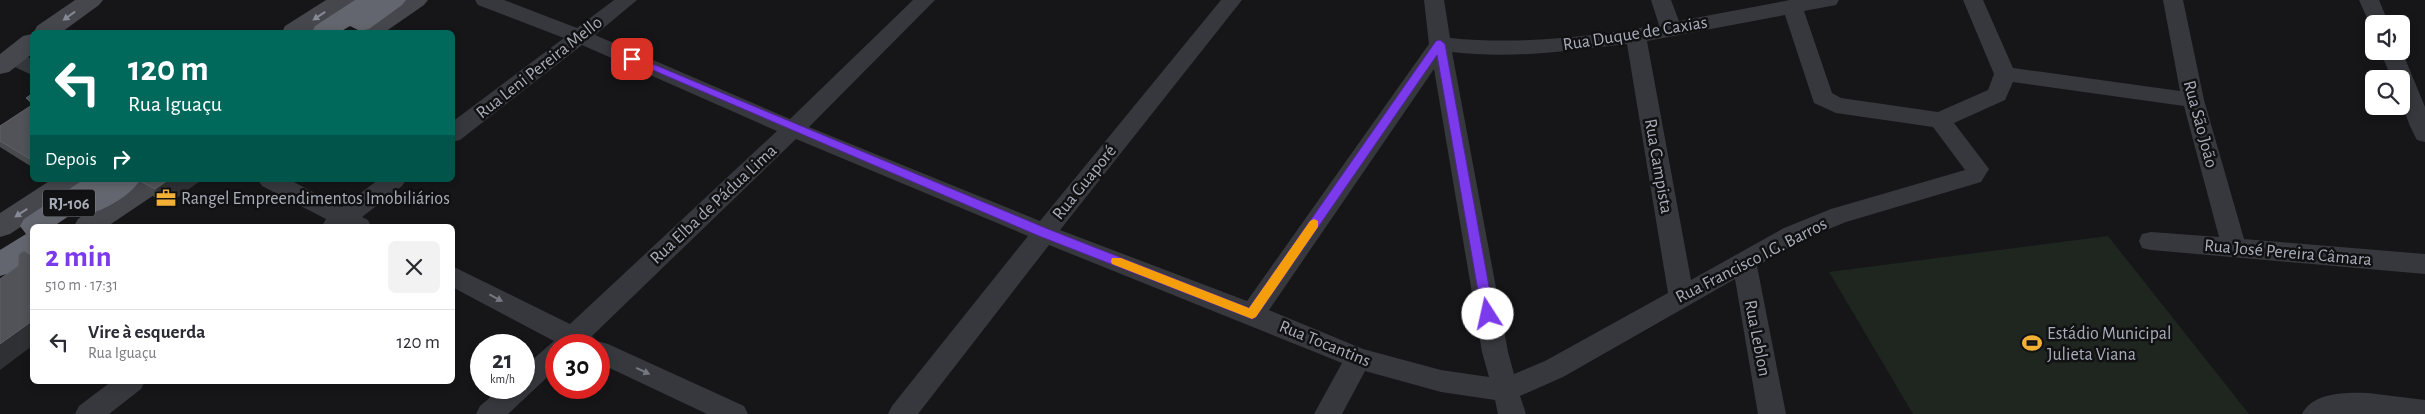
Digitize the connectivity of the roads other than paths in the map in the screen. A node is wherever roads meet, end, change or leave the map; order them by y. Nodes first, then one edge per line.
1 (91, 0) edge
2 (343, 0) edge
3 (372, 0) edge
4 (394, 0) edge
5 (416, 0) edge
6 (485, 0) edge
7 (627, 0) edge
8 (925, 0) edge
9 (1232, 0) edge
10 (1434, 0) edge
11 (1660, 0) edge
12 (1829, 0) edge
13 (1974, 0) edge
14 (2172, 0) edge
15 (2369, 0) edge
16 (1792, 6) junction
17 (2375, 15) edge
18 (1671, 29) junction
19 (49, 30) edge
20 (297, 30) edge
21 (327, 30) edge
22 (349, 30) edge
23 (372, 30) edge
24 (579, 36) junction
25 (1636, 36) junction
26 (1440, 44) junction
27 (30, 45) edge
28 (2395, 60) edge
29 (15, 64) edge
30 (2005, 74) junction
31 (2193, 100) junction
32 (1940, 120) junction
33 (793, 129) junction
34 (455, 132) edge
35 (2425, 134) edge
36 (68, 182) edge
37 (101, 182) edge
38 (123, 182) edge
39 (153, 182) edge
40 (273, 182) edge
41 (392, 182) edge
42 (38, 224) edge
43 (61, 224) edge
44 (91, 224) edge
45 (346, 224) edge
46 (0, 227) edge
47 (30, 229) edge
48 (1044, 232) junction
49 (2151, 241) dead end
50 (30, 244) edge
51 (2234, 247) junction
52 (0, 249) edge
53 (1744, 262) junction
54 (2425, 264) edge
55 (0, 265) edge
56 (30, 265) edge
57 (455, 277) edge
58 (0, 287) edge
59 (1681, 295) junction
60 (1252, 314) junction
61 (551, 334) edge
62 (581, 334) edge
63 (610, 356) edge
64 (1358, 358) junction
65 (545, 366) edge
66 (535, 374) edge
67 (128, 384) edge
68 (1506, 390) junction
69 (507, 399) edge
70 (2425, 410) edge
71 (2316, 413) edge
72 (89, 414) edge
73 (490, 414) edge
74 (734, 414) edge
75 (902, 414) edge
76 (1328, 414) edge
77 (1512, 414) edge
78 (1772, 414) edge

1 -> 19 street
2 -> 20 street
3 - 21 highway
4 - 22 highway
5 - 23 street
6 - 24 street, Rua Tocantins
7 - 24 street, Rua Leni Pereira Mello
8 - 33 street, Rua Elba de Pádua Lima
9 - 48 street, Rua Guaporé
10 - 26 street
11 - 18 street
12 - 16 street, Rua Duque de Caxias
13 - 30 street
14 - 31 street, Rua São João
15 - 17 street
16 - 18 street, Rua Duque de Caxias
16 - 32 street
18 - 25 street, Rua Duque de Caxias
24 - 33 street, Rua Tocantins
24 - 34 street, Rua Leni Pereira Mello
25 - 26 street, Rua Duque de Caxias
25 - 59 street, Rua Campista
26 - 60 street
26 - 68 street
27 - 29 street
28 - 35 street
30 - 31 street
30 - 32 street
31 - 51 street, Rua São João
32 - 53 street, Rua Francisco I.G. Barros
33 - 48 street, Rua Tocantins
33 - 62 street, Rua Elba de Pádua Lima
36 -> 46 street
37 - 42 highway, RJ-106
38 - 43 highway, RJ-106
39 - 44 street
40 - 45 street
41 - 45 street
47 - 52 highway, RJ-106
48 - 60 street, Rua Tocantins
48 - 75 street, Rua Guaporé
49 - 51 street, Rua José Pereira Câmara
50 - 55 highway
51 - 54 street, Rua José Pereira Câmara
53 - 59 street, Rua Francisco I.G. Barros
53 - 78 street, Rua Leblon
56 - 58 street
57 -> 61 street
59 - 68 street, Rua Francisco I.G. Barros
60 - 64 street, Rua Tocantins
63 -> 74 street
64 - 68 street, Rua Tocantins
64 - 76 street
65 - 66 street, Rua Elba de Pádua Lima
67 - 72 street
68 - 77 street
69 - 73 street
70 - 71 street

